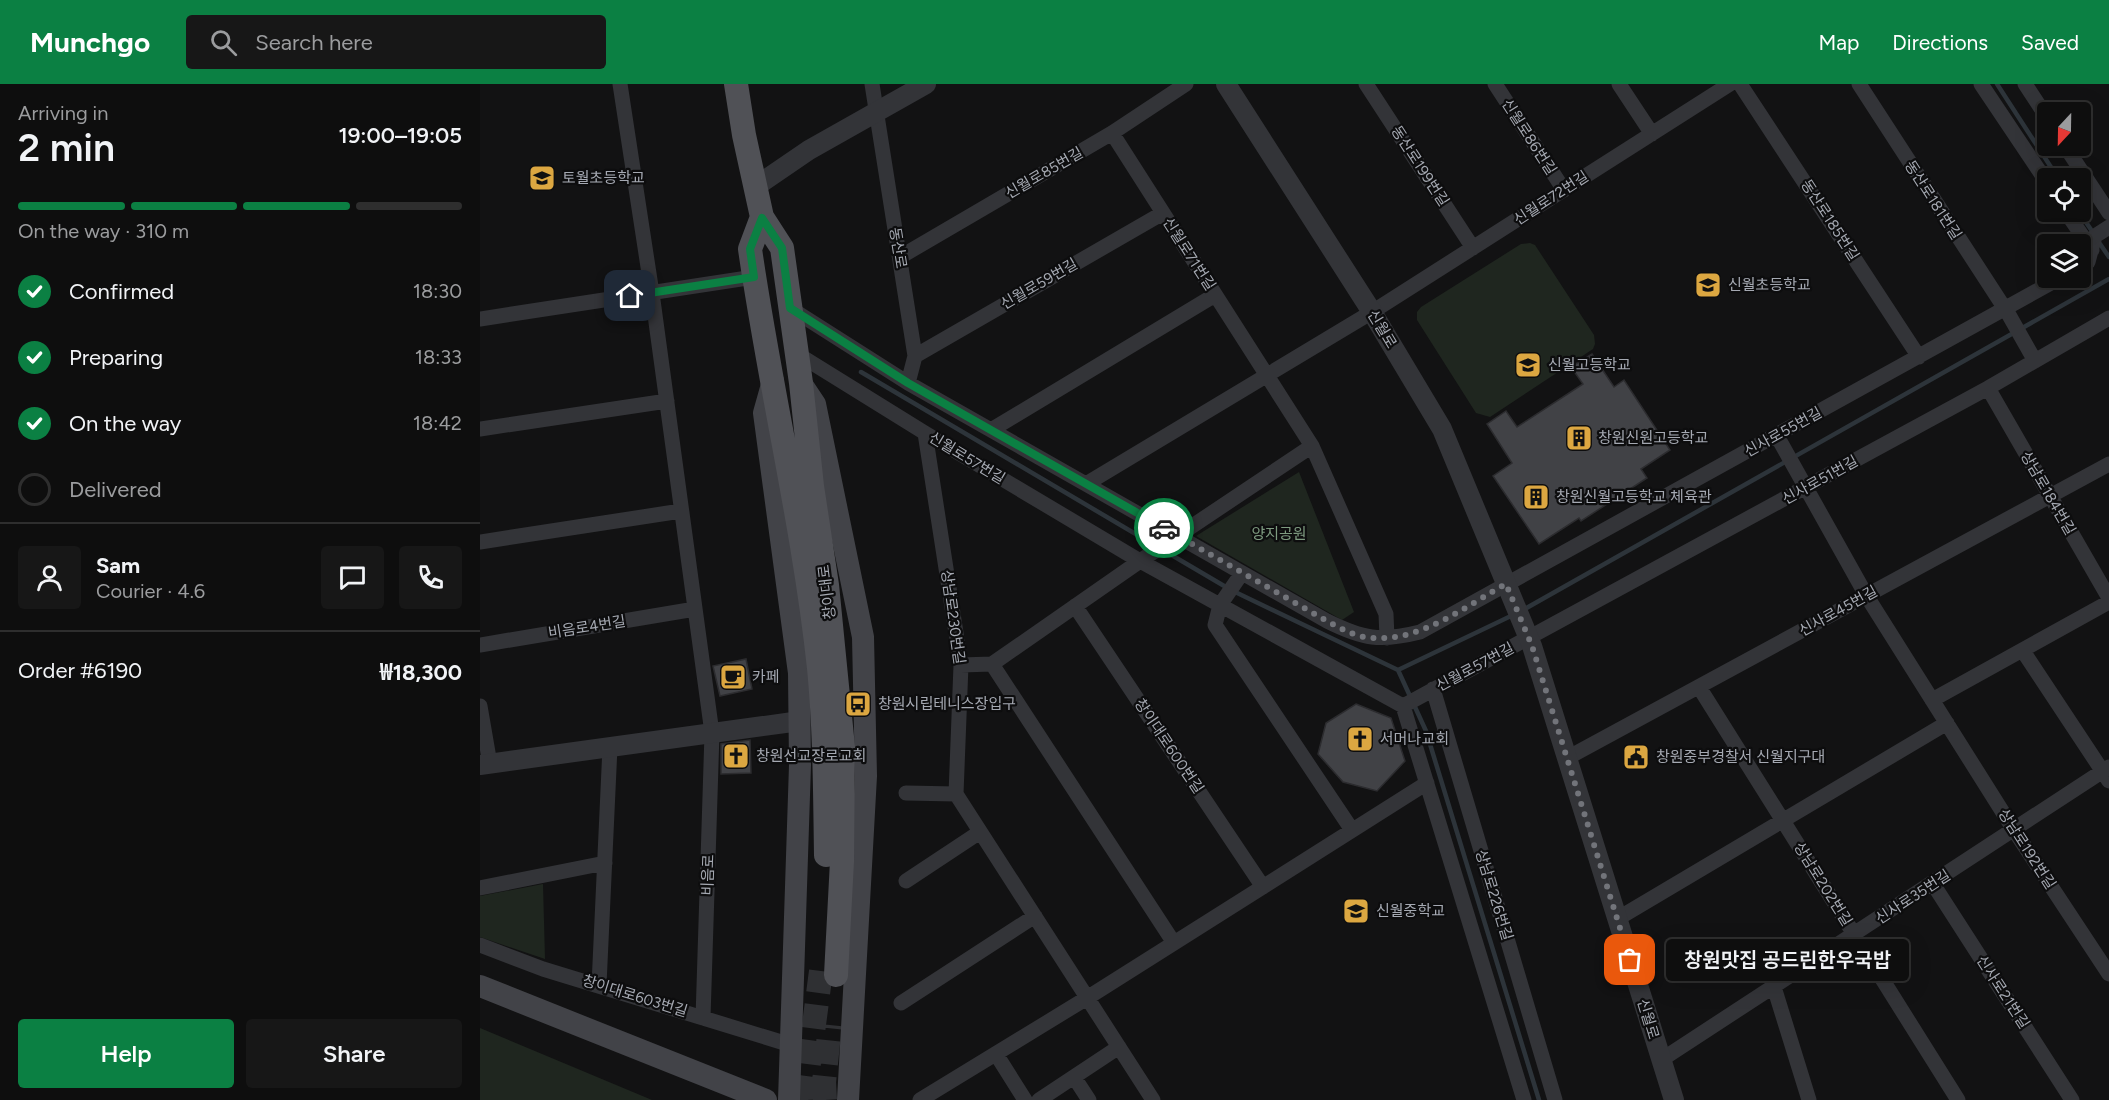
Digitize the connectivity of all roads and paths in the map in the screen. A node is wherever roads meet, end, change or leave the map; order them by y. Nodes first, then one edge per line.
1 (620, 84) edge
2 (736, 84) edge
3 (872, 84) edge
4 (926, 84) edge
5 (1186, 84) edge
6 (1226, 84) edge
7 (1366, 84) edge
8 (1495, 84) edge
9 (1619, 84) edge
10 (1730, 84) edge
11 (1740, 84) edge
12 (1858, 84) edge
13 (2025, 84) edge
14 (1984, 85) edge
15 (2037, 102) edge
16 (876, 112) junction
17 (1112, 133) junction
18 (1652, 134) junction
19 (2072, 156) edge
20 (2038, 168) edge
21 (755, 187) junction
22 (1564, 190) junction
23 (1162, 213) junction
24 (2109, 213) edge
25 (762, 218) junction
26 (2075, 222) edge
27 (2109, 227) edge
28 (2093, 243) junction
29 (1473, 248) junction
30 (2091, 251) edge
31 (900, 257) junction
32 (754, 277) junction
33 (2044, 288) edge
34 (652, 293) junction
35 (1215, 295) junction
36 (790, 308) junction
37 (1372, 312) junction
38 (2006, 312) junction
39 (2109, 318) edge
40 (480, 319) edge
41 (796, 353) junction
42 (915, 356) junction
43 (1919, 357) junction
44 (2032, 357) junction
45 (1267, 375) junction
46 (773, 380) junction
47 (801, 383) junction
48 (908, 383) junction
49 (1988, 388) junction
50 (667, 401) junction
51 (480, 429) edge
52 (991, 430) junction
53 (925, 433) junction
54 (1778, 438) junction
55 (1312, 446) junction
56 (2109, 464) edge
57 (1086, 484) junction
58 (1803, 484) junction
59 (2049, 496) junction
60 (681, 511) junction
61 (1173, 539) junction
62 (480, 542) edge
63 (1145, 557) junction
64 (1240, 576) junction
65 (1507, 587) junction
66 (1866, 595) junction
67 (2109, 600) edge
68 (1223, 602) junction
69 (1076, 606) junction
70 (695, 609) junction
71 (1527, 633) junction
72 (1387, 638) junction
73 (480, 645) edge
74 (2023, 651) junction
75 (992, 664) junction
76 (961, 665) junction
77 (1699, 687) junction
78 (1427, 693) junction
79 (1932, 700) junction
80 (480, 706) edge
81 (1404, 706) junction
82 (800, 721) junction
83 (1947, 723) junction
84 (712, 733) junction
85 (610, 747) junction
86 (1567, 758) junction
87 (485, 765) edge
88 (2107, 773) edge
89 (1427, 783) junction
90 (906, 793) dead end
91 (956, 794) junction
92 (1783, 820) junction
93 (1352, 830) junction
94 (2014, 830) junction
95 (980, 832) junction
96 (605, 863) junction
97 (906, 881) dead end
98 (1933, 884) junction
99 (1263, 887) junction
100 (480, 888) edge
101 (1035, 916) junction
102 (1617, 919) junction
103 (1855, 935) junction
104 (1174, 943) junction
105 (480, 945) edge
106 (2109, 974) edge
107 (598, 985) junction
108 (480, 986) edge
109 (1774, 987) junction
110 (1087, 998) junction
111 (901, 1003) dead end
112 (704, 1018) junction
113 (791, 1045) junction
114 (1119, 1047) junction
115 (996, 1054) junction
116 (1661, 1060) junction
117 (1074, 1077) junction
118 (766, 1100) edge
119 (789, 1100) edge
120 (848, 1100) edge
121 (920, 1100) edge
122 (1025, 1100) edge
123 (1039, 1100) edge
124 (1089, 1100) edge
125 (1153, 1100) edge
126 (1524, 1100) edge
127 (1555, 1100) edge
128 (1674, 1100) edge
129 (1809, 1100) edge
130 (1958, 1100) edge
131 (2072, 1100) edge

1 - 34 street
2 - 21 main road, 창이대로
3 - 16 street, 동산로
4 - 16 street
5 - 17 street, 신월로85번길
6 - 37 street, 신월로
7 - 29 street, 동산로199번길
8 - 22 street, 신월로86번길
9 - 18 street
10 - 18 street, 신월로72번길
11 - 43 street, 동산로185번길
12 - 38 street, 동산로181번길
13 - 15 street
14 - 20 street
16 - 21 street
16 - 31 street, 동산로
17 - 23 street, 신월로71번길
17 - 31 street, 신월로85번길
18 - 22 street, 신월로72번길
19 - 24 street
21 - 25 main road, 창이대로
22 - 29 street, 신월로72번길
23 - 35 street, 신월로71번길
23 - 42 street, 신월로59번길
25 - 32 main road, 창이대로
25 - 36 main road, 창이대로
26 - 28 street
27 - 28 street
28 - 30 street
29 - 37 street, 신월로72번길
31 - 42 street, 동산로
32 - 34 street
32 - 46 main road, 창이대로
33 - 38 street, 신사로55번길
34 - 40 street
34 - 50 street
35 - 45 street, 신월로71번길
35 - 52 street
36 - 41 main road, 창이대로
36 - 48 street
37 - 45 street
37 - 65 street, 신월로
38 - 43 street, 신사로55번길
38 - 44 street, 동산로181번길
39 - 44 street, 신사로51번길
41 - 47 main road, 창이대로
41 - 53 street, 신월로57번길
42 - 48 street, 동산로
43 - 54 street, 신사로55번길
44 - 49 street, 신사로51번길
45 - 55 street
45 - 57 street
46 - 47 main road, 창이대로
46 - 82 main road
47 - 120 main road
48 - 52 street
49 - 58 street, 신사로51번길
49 - 59 street, 상남로184번길
50 - 51 street
50 - 60 street
52 - 57 street
53 - 63 street, 신월로57번길
53 - 76 street, 상남로230번길
54 - 58 street, 상남로192번길
54 - 65 street, 신사로55번길
55 - 61 street
55 - 72 street
56 - 59 street, 신사로45번길
57 - 61 street
58 - 66 street, 상남로192번길
58 - 71 street, 신사로51번길
59 - 66 street, 신사로45번길
59 - 67 street, 상남로184번길
60 - 62 street
60 - 70 street
61 - 63 street
61 - 64 street
63 - 68 street, 신월로57번길
63 - 69 street
64 - 68 street
64 - 72 street
65 - 71 street, 신월로
65 - 72 street
66 - 77 street, 신사로45번길
66 - 79 street, 상남로192번길
67 - 74 street, 상남로184번길
68 - 81 street, 신월로57번길
68 - 93 street
69 - 75 street
69 - 99 street, 창이대로600번길
70 - 73 street, 비음로4번길
70 - 84 street
71 - 78 street, 신월로57번길
71 - 86 street, 신월로
74 - 79 street, 상남로184번길
74 - 88 street, 신사로35번길
75 - 76 street
75 - 104 street
76 - 91 street, 상남로230번길
77 - 86 street, 신사로45번길
77 - 92 street, 상남로202번길
78 - 81 street, 신월로57번길
78 - 127 street, 상남로226번길
79 - 83 street, 상남로192번길
80 - 87 street
81 - 89 street
82 - 84 street
82 - 113 main road
83 - 92 street
83 - 94 street, 상남로192번길
84 - 85 street
84 - 112 street, 비음로
85 - 87 street
85 - 96 street
86 - 102 street, 신월로
88 - 94 street, 신사로35번길
89 - 93 street
89 - 126 street
90 - 91 street
91 - 95 street
92 - 102 street
92 - 103 street, 상남로202번길
93 - 99 street
94 - 98 street, 신사로35번길
94 - 106 street, 상남로192번길
95 - 97 street
95 - 101 street
96 - 100 street
96 - 107 street
98 - 103 street, 신사로35번길
98 - 131 street, 신사로21번길
99 - 104 street
101 - 110 street
101 - 111 street
102 - 116 street, 신월로
103 - 109 street, 신사로35번길
103 - 130 street, 상남로202번길
104 - 110 street
105 - 107 street, 창이대로603번길
107 - 112 street, 창이대로603번길
108 - 118 main road
109 - 116 street, 신사로35번길
109 - 129 street
110 - 114 street
110 - 115 street
112 - 113 street, 창이대로603번길
113 - 119 main road
114 - 117 street
114 - 125 street
115 - 121 street
115 - 122 street
116 - 128 street, 신월로
117 - 123 street
117 - 124 street

